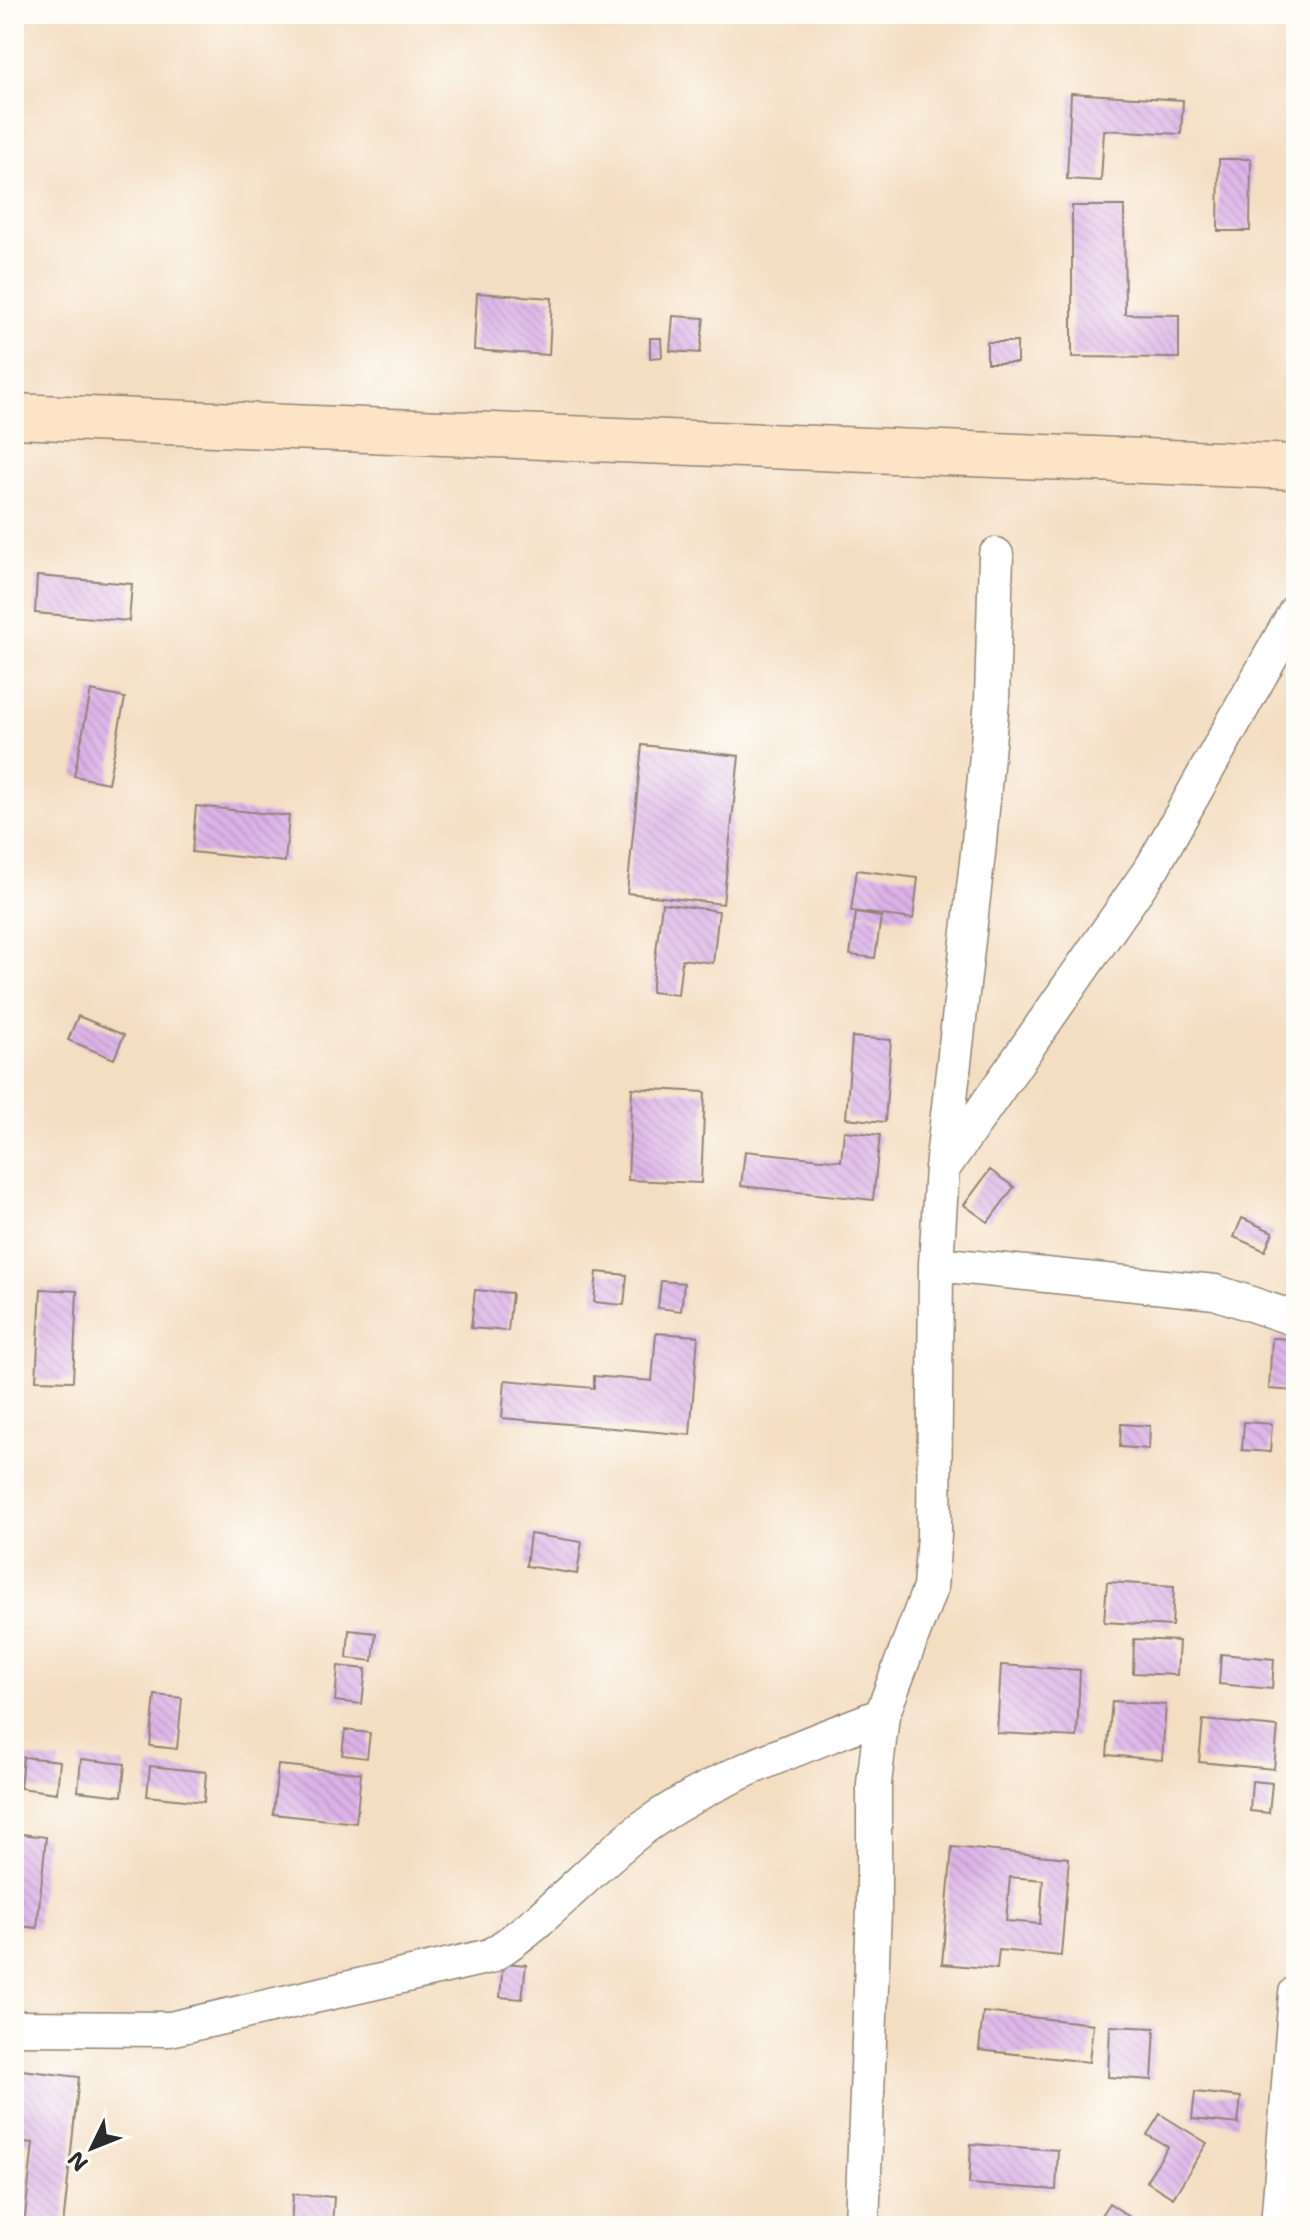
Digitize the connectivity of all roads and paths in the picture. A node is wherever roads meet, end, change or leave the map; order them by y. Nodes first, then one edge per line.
1 (14, 416) edge
2 (1296, 467) edge
3 (996, 555) dead end
4 (1296, 611) edge
5 (942, 1168) junction
6 (936, 1264) junction
7 (1296, 1319) edge
8 (882, 1715) junction
9 (1296, 1993) edge
10 (14, 2028) edge
11 (862, 2226) edge
12 (1278, 2226) edge

1 - 2 street
3 - 5 street
4 - 5 street
5 - 6 street
6 - 7 street
6 - 8 street
8 - 10 street
8 - 11 street
9 - 12 street

